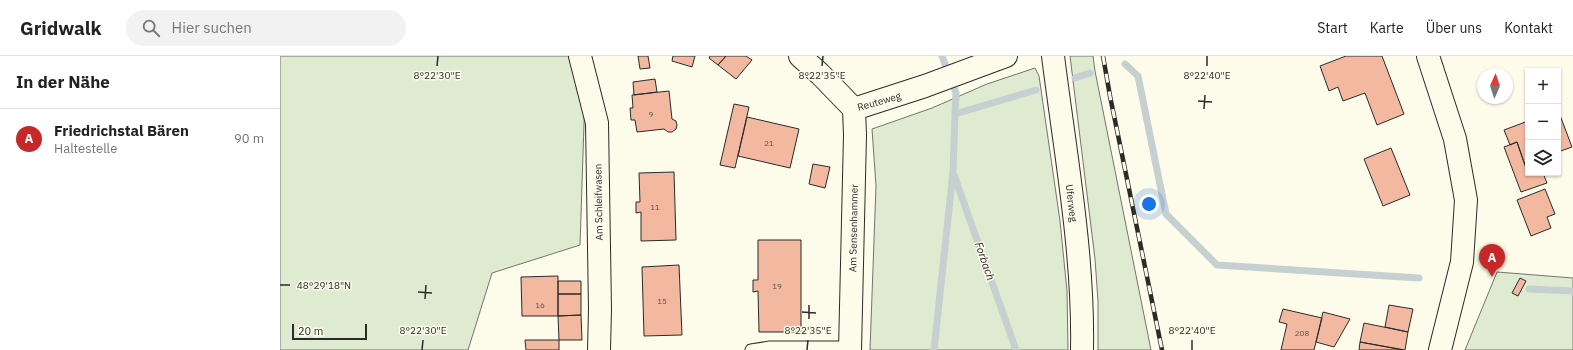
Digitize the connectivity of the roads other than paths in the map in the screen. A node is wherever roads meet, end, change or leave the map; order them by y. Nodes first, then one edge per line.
1 (580, 56) edge
2 (800, 56) edge
3 (1006, 56) edge
4 (1053, 56) edge
5 (1428, 56) edge
6 (854, 109) junction
7 (850, 349) edge
8 (599, 350) edge
9 (751, 350) edge
10 (1082, 350) edge
11 (1440, 350) edge

1 - 8 street, Am Schleifwasen
2 - 6 street, Reuteweg
3 - 6 street, Reuteweg
4 - 10 street, Uferweg
5 - 11 street
6 - 7 street, Am Sensenhammer
7 - 9 lane, Am Sensenhammer

